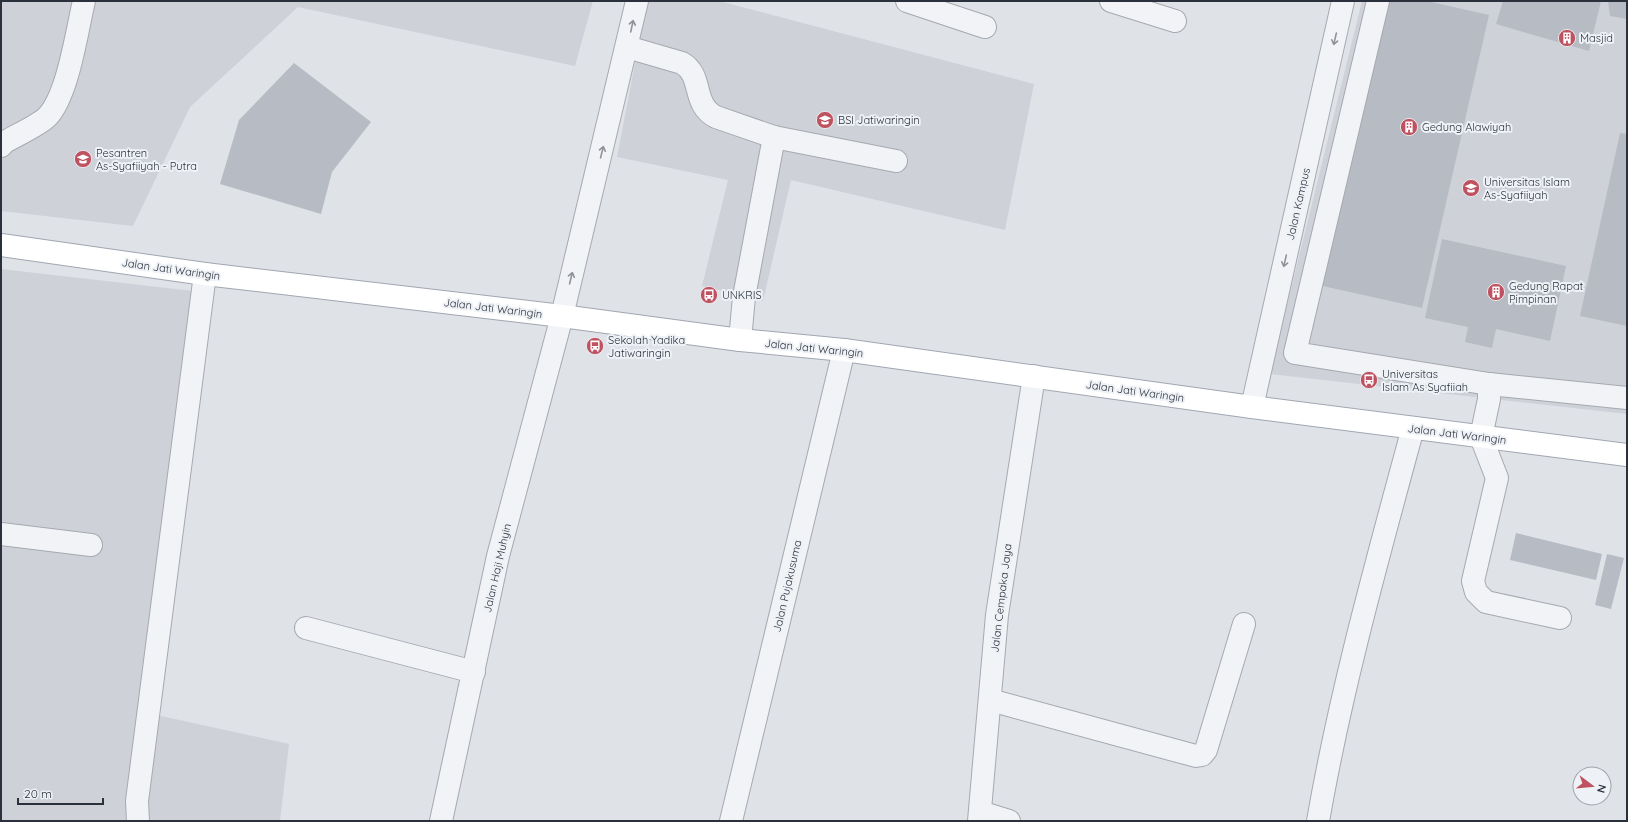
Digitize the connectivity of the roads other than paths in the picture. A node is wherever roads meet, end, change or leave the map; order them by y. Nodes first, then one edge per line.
1 (84, 1) edge
2 (637, 1) edge
3 (907, 1) edge
4 (1111, 1) edge
5 (1344, 1) edge
6 (1378, 1) edge
7 (1175, 21) dead end
8 (985, 27) dead end
9 (627, 47) junction
10 (774, 136) junction
11 (1, 146) edge
12 (896, 161) dead end
13 (1, 245) edge
14 (205, 274) junction
15 (562, 316) junction
16 (740, 340) junction
17 (844, 350) junction
18 (1034, 376) junction
19 (1489, 384) junction
20 (1627, 398) edge
21 (1252, 407) junction
22 (1413, 428) junction
23 (1481, 437) junction
24 (1627, 456) edge
25 (1, 534) edge
26 (91, 545) dead end
27 (1560, 618) dead end
28 (1244, 624) dead end
29 (306, 628) dead end
30 (474, 672) junction
31 (990, 700) junction
32 (980, 816) edge
33 (138, 821) edge
34 (441, 821) edge
35 (731, 821) edge
36 (1007, 821) edge
37 (1318, 821) edge

1 - 11 street
9 -> 2 street, Jalan Haji Muhyin
3 - 8 street
4 - 7 street
5 -> 21 street, Jalan Kampus
6 - 19 street
9 - 10 street
15 -> 9 street, Jalan Haji Muhyin
10 - 12 street
10 - 16 street
13 - 14 main road, Jalan Jati Waringin
14 - 15 main road, Jalan Jati Waringin
14 - 33 street
15 - 16 main road, Jalan Jati Waringin
15 - 30 street, Jalan Haji Muhyin
16 - 17 main road, Jalan Jati Waringin
17 - 18 main road, Jalan Jati Waringin
17 - 35 street, Jalan Pujakusuma
18 - 21 main road, Jalan Jati Waringin
18 - 31 street, Jalan Cempaka Jaya
19 - 20 street
19 - 23 street
21 - 22 main road, Jalan Jati Waringin
22 - 23 main road, Jalan Jati Waringin
22 - 37 street
23 - 24 main road, Jalan Jati Waringin
23 - 27 street
25 - 26 street
28 - 31 street
29 - 30 street
30 - 34 street, Jalan Haji Muhyin
31 - 32 street, Jalan Cempaka Jaya
32 - 36 street

